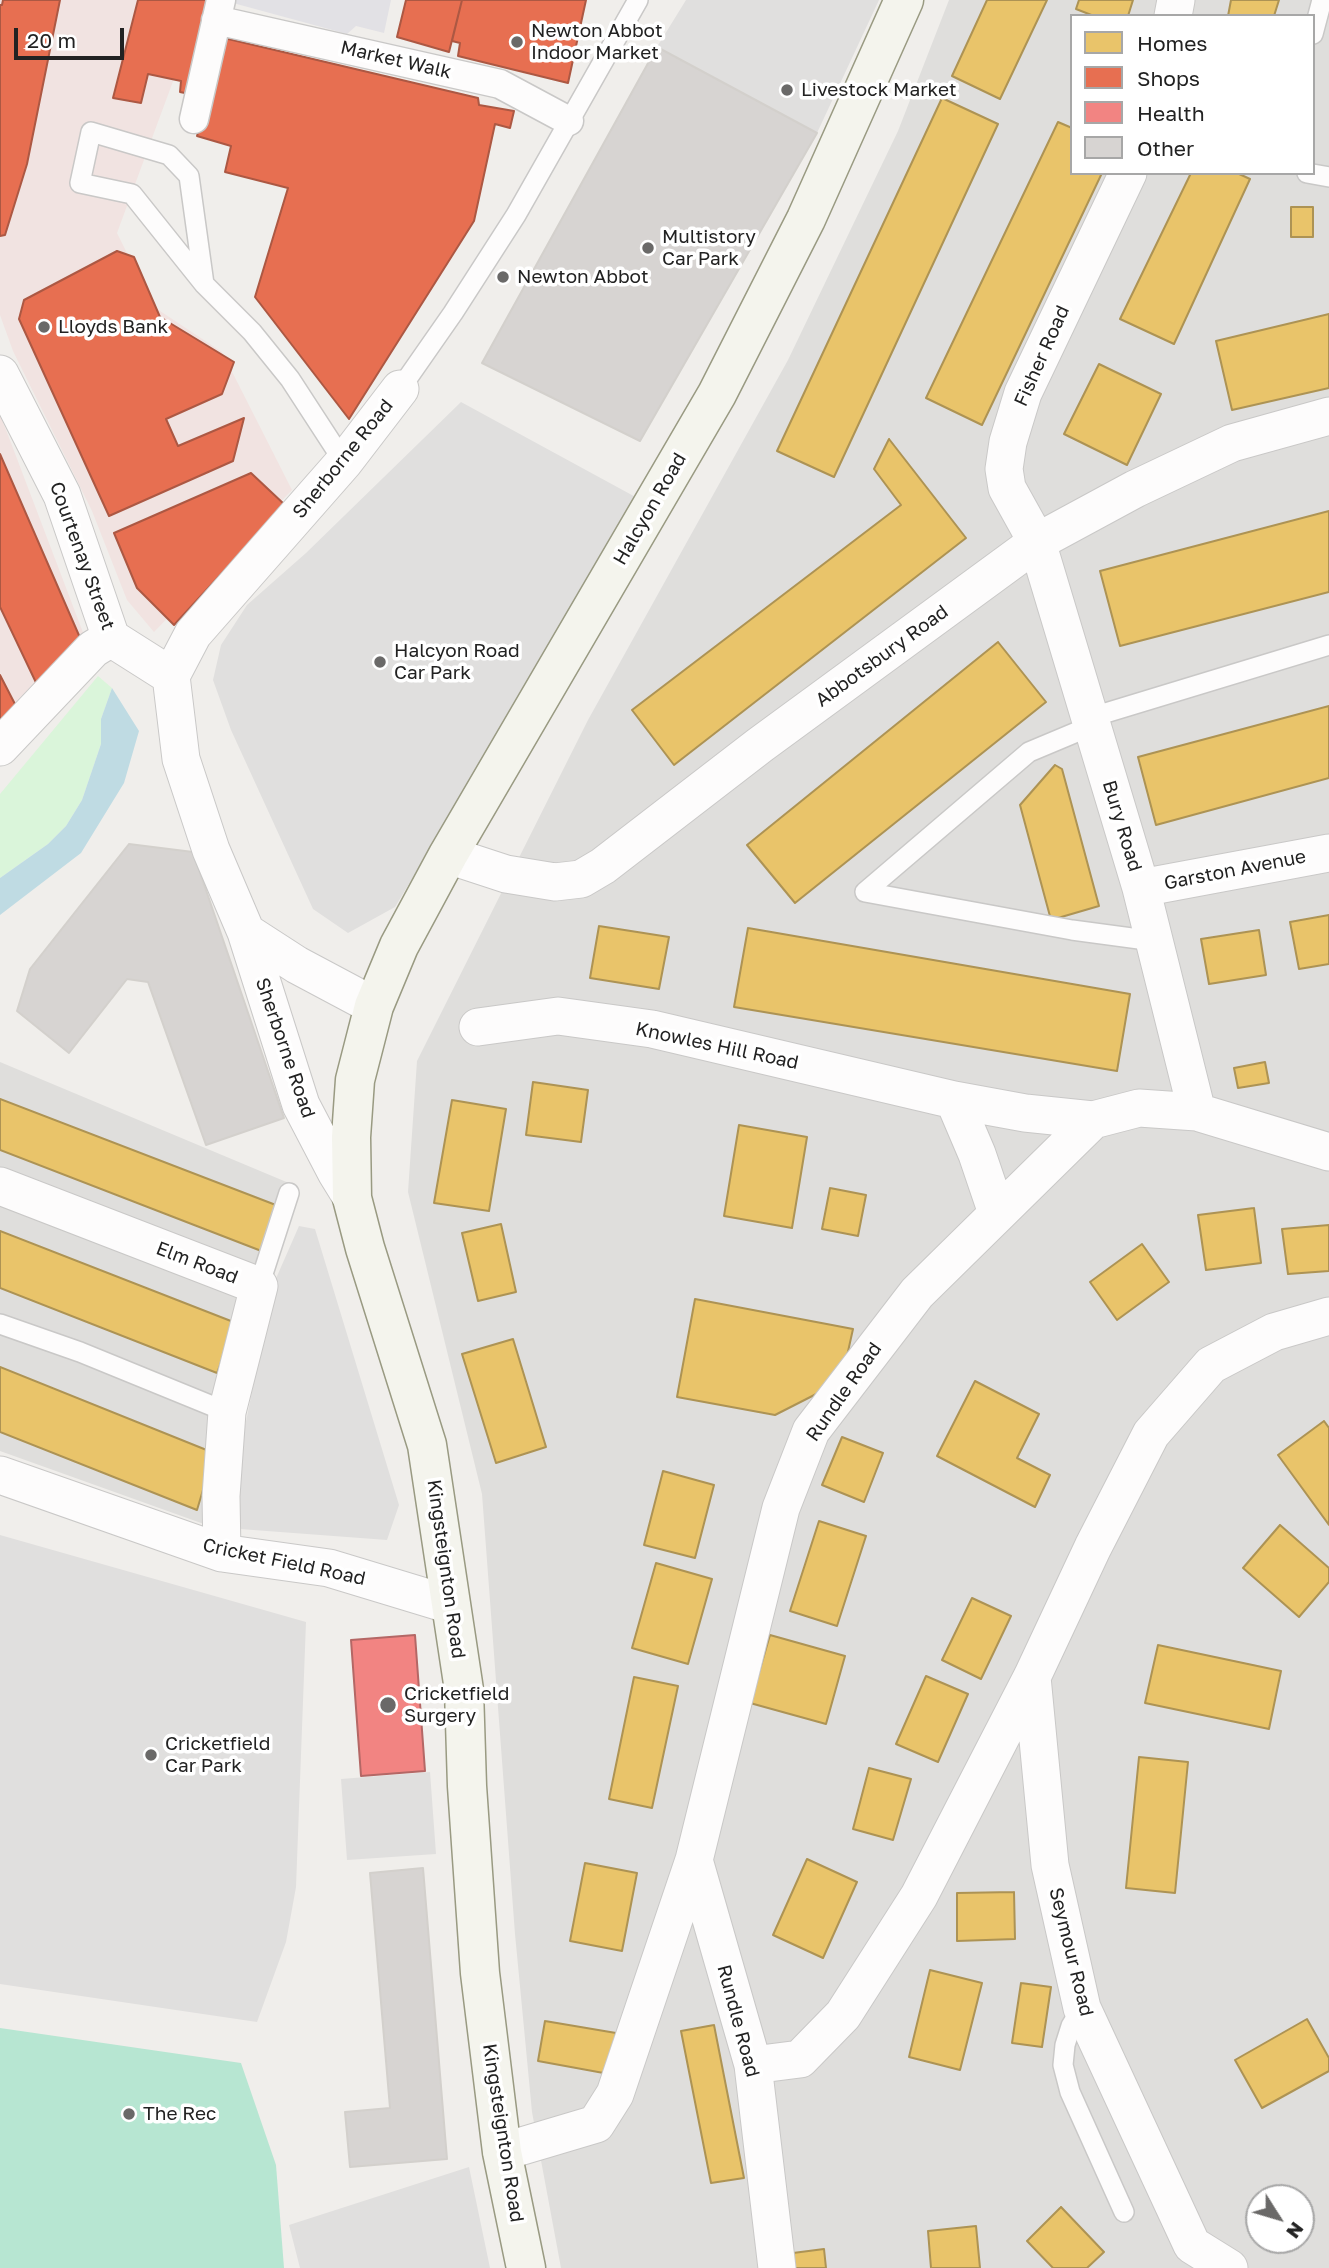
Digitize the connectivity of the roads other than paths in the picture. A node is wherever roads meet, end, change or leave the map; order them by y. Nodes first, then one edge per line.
1 (638, 0) edge
2 (904, 0) edge
3 (1322, 0) edge
4 (218, 10) edge
5 (1315, 26) edge
6 (194, 118) dead end
7 (569, 121) junction
8 (1127, 175) edge
9 (204, 284) junction
10 (0, 374) edge
11 (400, 388) joint
12 (1329, 416) edge
13 (344, 462) junction
14 (1037, 542) junction
15 (111, 638) junction
16 (1329, 645) edge
17 (171, 676) junction
18 (1090, 722) junction
19 (0, 747) edge
20 (1329, 853) edge
21 (448, 855) junction
22 (1141, 888) junction
23 (246, 932) junction
24 (1154, 941) junction
25 (374, 1006) junction
26 (478, 1027) dead end
27 (954, 1100) junction
28 (1197, 1112) junction
29 (1093, 1120) junction
30 (1329, 1152) edge
31 (0, 1186) edge
32 (289, 1193) dead end
33 (352, 1199) junction
34 (997, 1213) junction
35 (258, 1286) junction
36 (1329, 1316) edge
37 (0, 1324) edge
38 (227, 1412) junction
39 (0, 1475) edge
40 (222, 1553) junction
41 (451, 1605) junction
42 (1032, 1677) junction
43 (694, 1860) junction
44 (1082, 2008) junction
45 (752, 2065) junction
46 (502, 2152) junction
47 (1124, 2212) dead end
48 (526, 2268) edge
49 (778, 2268) edge
50 (1229, 2268) edge

1 - 7 lane, Sherborne Road
2 - 21 main road, Halcyon Road
3 - 5 lane
4 - 6 street, Market Walk
4 - 7 street, Market Walk
7 - 11 lane, Sherborne Road
8 - 14 street, Fisher Road
9 - 9 lane
9 - 13 lane
10 - 15 street, Courtenay Street
11 - 13 street, Sherborne Road
12 - 14 street, Abbotsbury Road
13 - 17 street, Sherborne Road
14 - 18 street, Bury Road
14 - 21 street, Abbotsbury Road
15 - 17 street, Courtenay Street
15 - 19 street
16 - 18 lane
17 - 23 street, Sherborne Road
18 - 22 street, Bury Road
18 - 24 lane
20 - 22 street, Garston Avenue
21 - 25 main road, Halcyon Road
22 - 24 street, Bury Road
23 - 25 street, Sherborne Road
23 - 33 street, Sherborne Road
24 - 28 street, Bury Road
25 - 33 main road, Kingsteignton Road
26 - 27 street, Knowles Hill Road
27 - 29 street, Knowles Hill Road
27 - 34 street
28 - 29 street, Knowles Hill Road
28 - 30 street, Knowles Hill Road
29 - 34 street, Rundle Road
31 - 35 street, Elm Road
32 - 35 lane
33 - 41 main road, Kingsteignton Road
34 - 43 street, Rundle Road
35 - 38 street, Elm Road
36 - 42 street
37 - 38 lane
38 - 40 street, Elm Road
39 - 40 street, Cricket Field Road
40 - 41 street, Cricket Field Road
41 - 46 main road, Kingsteignton Road
42 - 44 street, Seymour Road
42 - 45 street
43 - 45 street, Rundle Road
43 - 46 street, Rundle Road
44 - 47 lane
44 - 50 street, Seymour Road
45 - 49 street, Rundle Road
46 - 48 main road, Kingsteignton Road

